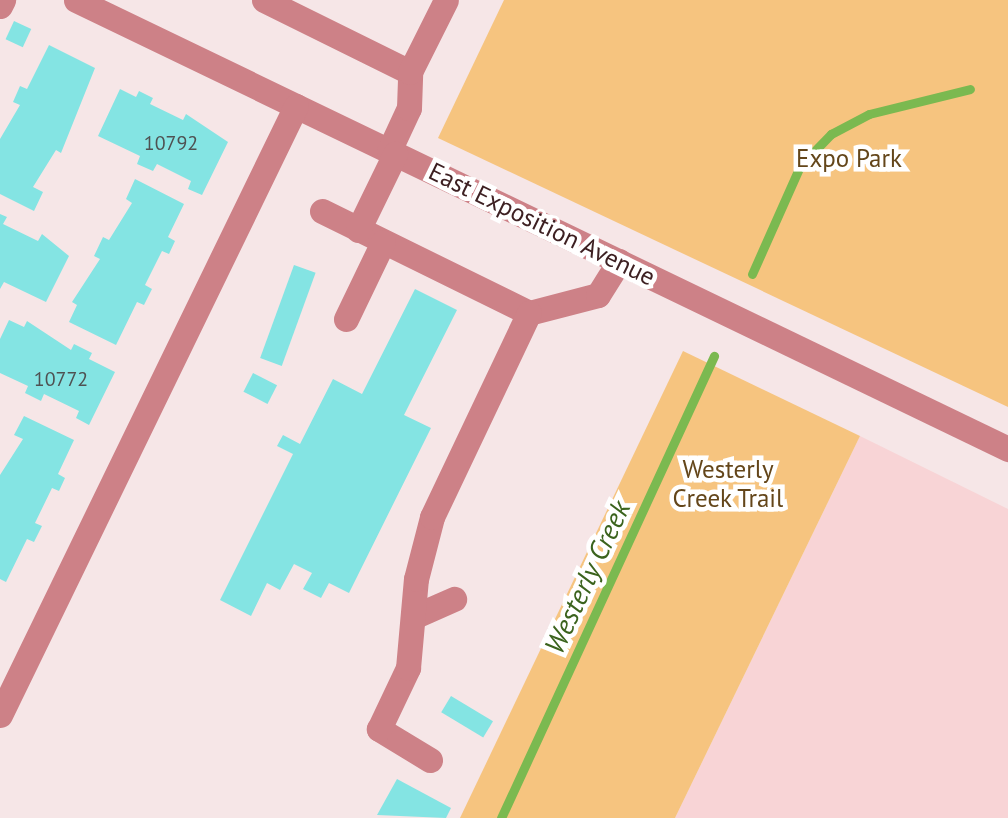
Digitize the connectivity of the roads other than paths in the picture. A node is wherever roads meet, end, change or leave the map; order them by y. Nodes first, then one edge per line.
1 (76, 0) edge
2 (264, 0) edge
3 (446, 0) edge
4 (410, 72) junction
5 (296, 106) junction
6 (392, 152) junction
7 (322, 212) dead end
8 (358, 230) junction
9 (383, 242) junction
10 (619, 261) junction
11 (530, 313) junction
12 (346, 319) dead end
13 (1008, 449) edge
14 (454, 599) dead end
15 (413, 617) junction
16 (0, 715) edge
17 (430, 760) dead end

1 - 5 street, East Exposition Avenue
2 - 4 street
3 - 4 street
4 - 6 street
5 - 6 street, East Exposition Avenue
5 - 16 street
6 - 8 street
6 - 10 street, East Exposition Avenue
7 - 8 street
8 - 9 street
9 - 11 street
9 - 12 street
10 - 11 street
10 - 13 street, East Exposition Avenue
11 - 15 street
14 - 15 street
15 - 17 street

